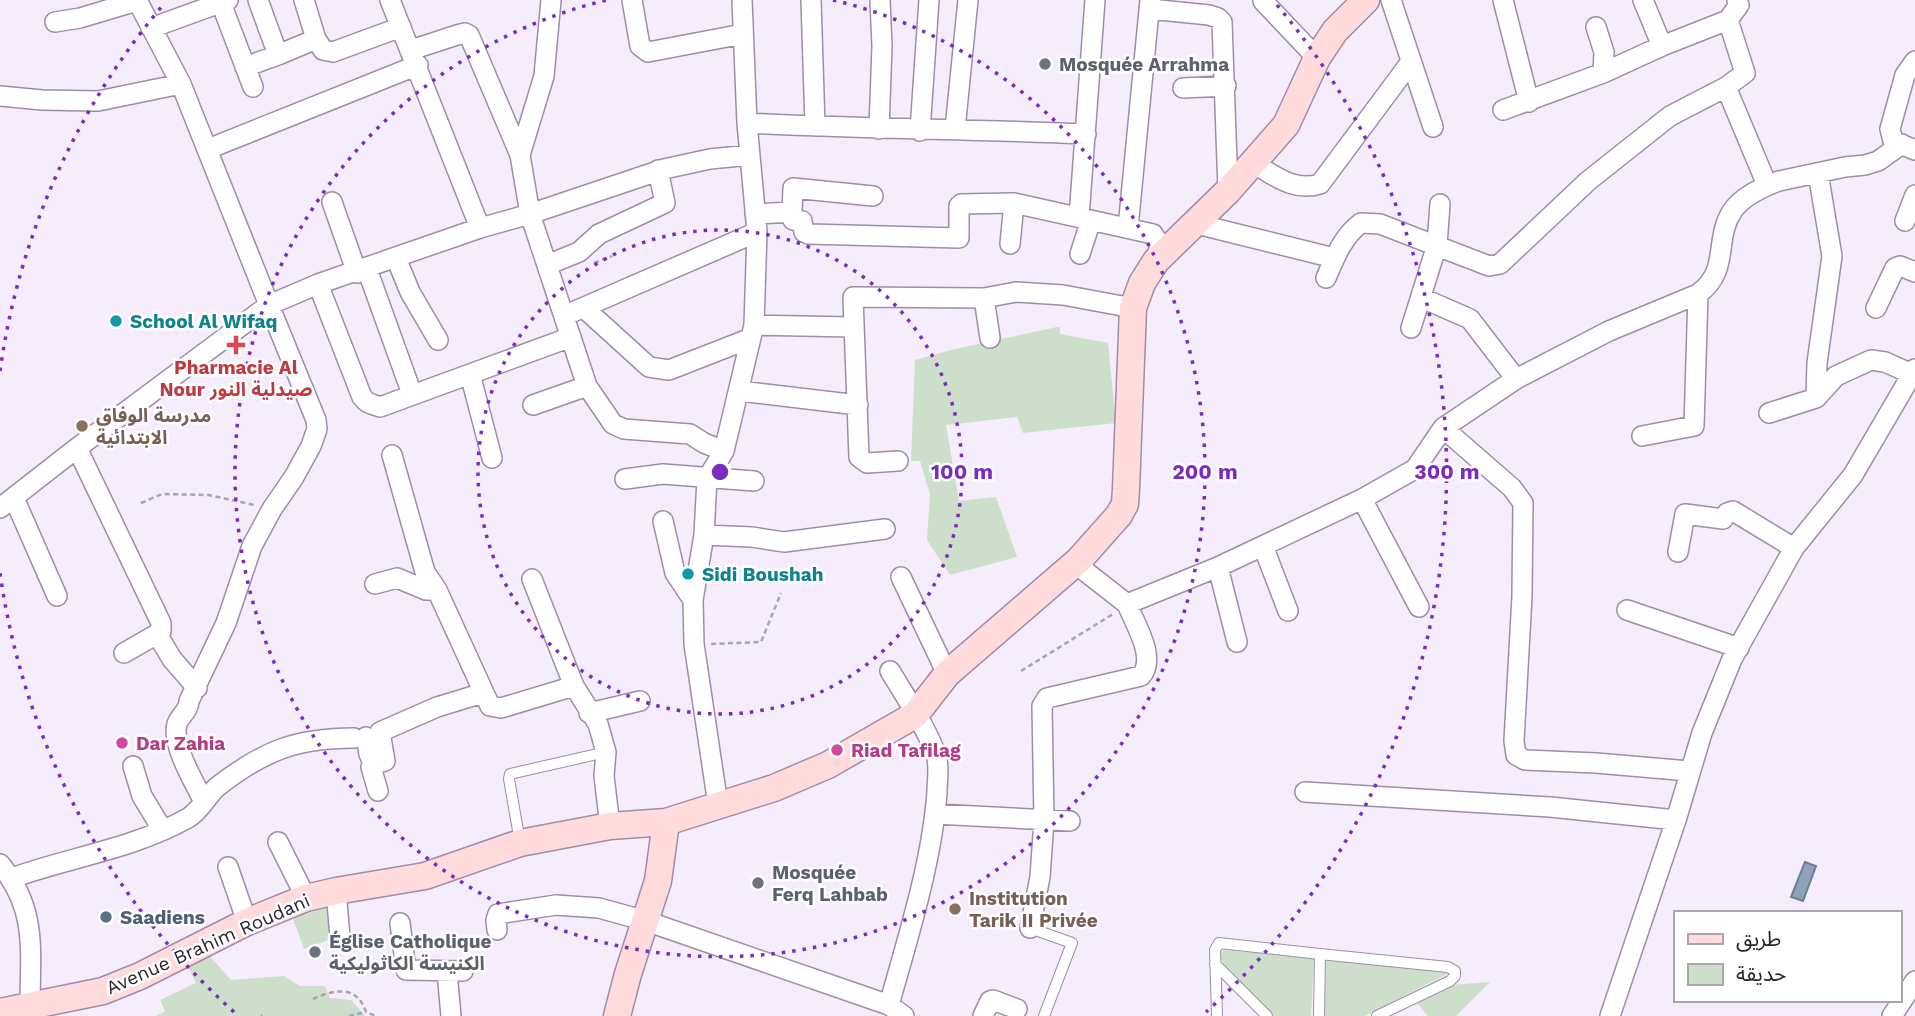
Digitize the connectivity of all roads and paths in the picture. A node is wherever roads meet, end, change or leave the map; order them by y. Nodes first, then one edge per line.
1 (137, 0) edge
2 (258, 0) edge
3 (304, 0) edge
4 (390, 0) edge
5 (551, 0) edge
6 (632, 0) edge
7 (742, 0) edge
8 (811, 0) edge
9 (880, 0) edge
10 (929, 0) edge
11 (968, 0) edge
12 (1095, 0) edge
13 (1366, 0) edge
14 (1391, 0) edge
15 (1503, 0) edge
16 (1643, 0) edge
17 (1737, 0) edge
18 (224, 1) edge
19 (1263, 1) edge
20 (1150, 5) edge
21 (1728, 20) junction
22 (55, 22) dead end
23 (151, 27) junction
24 (401, 27) junction
25 (1595, 27) dead end
26 (743, 34) junction
27 (316, 39) junction
28 (1662, 46) junction
29 (278, 55) junction
30 (414, 58) junction
31 (1317, 58) junction
32 (1410, 62) junction
33 (245, 67) junction
34 (1912, 72) edge
35 (1603, 73) junction
36 (181, 84) junction
37 (1226, 86) junction
38 (253, 87) dead end
39 (1726, 87) junction
40 (1183, 88) dead end
41 (0, 96) edge
42 (1529, 102) junction
43 (1503, 110) dead end
44 (747, 123) junction
45 (815, 127) junction
46 (1433, 127) dead end
47 (879, 129) junction
48 (955, 129) junction
49 (920, 131) junction
50 (1086, 134) junction
51 (1908, 147) edge
52 (208, 149) junction
53 (520, 155) junction
54 (750, 155) junction
55 (1254, 163) junction
56 (658, 170) junction
57 (1818, 173) junction
58 (1767, 185) junction
59 (1228, 191) junction
60 (1915, 195) edge
61 (873, 196) dead end
62 (332, 202) dead end
63 (1014, 203) junction
64 (1440, 204) dead end
65 (792, 212) junction
66 (530, 214) junction
67 (1085, 218) junction
68 (1905, 221) dead end
69 (756, 223) junction
70 (1193, 223) junction
71 (480, 228) junction
72 (1128, 228) junction
73 (1010, 244) dead end
74 (1437, 245) junction
75 (1080, 254) dead end
76 (396, 258) junction
77 (1334, 258) junction
78 (1156, 261) junction
79 (547, 265) junction
80 (362, 271) junction
81 (1915, 272) edge
82 (1326, 278) dead end
83 (318, 285) junction
84 (1698, 294) junction
85 (984, 298) junction
86 (1422, 298) junction
87 (269, 305) junction
88 (584, 308) junction
89 (1133, 308) junction
90 (1876, 308) dead end
91 (565, 315) junction
92 (853, 327) junction
93 (1411, 328) dead end
94 (752, 332) junction
95 (571, 337) junction
96 (990, 338) dead end
97 (438, 340) dead end
98 (1914, 372) edge
99 (470, 374) junction
100 (1516, 379) junction
101 (587, 386) junction
102 (740, 391) junction
103 (412, 394) junction
104 (1816, 398) junction
105 (533, 405) dead end
106 (858, 405) junction
107 (1769, 413) dead end
108 (1443, 428) junction
109 (1642, 436) dead end
110 (77, 447) junction
111 (724, 451) junction
112 (392, 456) dead end
113 (492, 458) dead end
114 (898, 461) dead end
115 (625, 479) dead end
116 (707, 479) junction
117 (754, 481) dead end
118 (1362, 499) junction
119 (7, 503) edge
120 (141, 503) dead end
121 (271, 509) junction
122 (663, 521) dead end
123 (886, 529) dead end
124 (704, 535) junction
125 (1263, 546) junction
126 (1794, 548) junction
127 (1678, 552) dead end
128 (1079, 560) junction
129 (1218, 567) junction
130 (901, 577) dead end
131 (532, 579) dead end
132 (375, 584) dead end
133 (437, 590) junction
134 (781, 593) dead end
135 (57, 596) dead end
136 (693, 600) junction
137 (1127, 604) junction
138 (1419, 607) dead end
139 (1627, 610) dead end
140 (1288, 611) dead end
141 (157, 634) junction
142 (1237, 642) dead end
143 (694, 644) junction
144 (1739, 648) junction
145 (124, 653) dead end
146 (890, 671) dead end
147 (1020, 671) dead end
148 (947, 674) junction
149 (574, 686) junction
150 (197, 688) junction
151 (483, 693) junction
152 (640, 701) dead end
153 (589, 713) junction
154 (915, 715) junction
155 (606, 752) junction
156 (373, 764) junction
157 (133, 766) dead end
158 (1689, 771) junction
159 (378, 791) dead end
160 (1305, 792) dead end
161 (204, 802) junction
162 (718, 805) junction
163 (935, 814) junction
164 (1044, 820) junction
165 (1676, 820) junction
166 (666, 821) junction
167 (1070, 821) dead end
168 (610, 826) junction
169 (162, 829) junction
170 (278, 842) dead end
171 (520, 843) junction
172 (228, 867) dead end
173 (6, 871) edge
174 (336, 891) junction
175 (306, 898) junction
176 (646, 921) junction
177 (247, 922) junction
178 (400, 923) dead end
179 (1030, 928) joint
180 (497, 930) dead end
181 (341, 937) dead end
182 (1320, 954) junction
183 (1215, 964) junction
184 (1915, 981) edge
185 (313, 999) dead end
186 (30, 1007) junction
187 (1017, 1009) dead end
188 (897, 1011) edge
189 (0, 1012) edge
190 (366, 1012) junction
191 (349, 1016) edge
192 (376, 1016) edge
193 (451, 1016) edge
194 (617, 1016) edge
195 (983, 1016) edge
196 (1044, 1016) edge
197 (1217, 1016) edge
198 (1267, 1016) edge
199 (1318, 1016) edge
200 (1377, 1016) edge
201 (1611, 1016) edge
202 (1892, 1016) edge

1 - 22 street
1 - 23 street
2 - 29 street
3 - 27 street
4 - 24 street
5 - 53 street
6 - 26 street
7 - 26 street
8 - 45 street
9 - 47 street
10 - 49 street
11 - 48 street
12 - 50 street
13 - 31 street
14 - 32 street
15 - 42 street
16 - 28 street
17 - 21 street
18 - 23 street
18 - 33 street
19 - 31 street
20 - 37 street
20 - 72 street
21 - 28 street
21 - 39 street
23 - 36 street
24 - 27 street
24 - 30 street
25 - 35 street
26 - 44 street
27 - 29 street
28 - 35 street
29 - 33 street
30 - 52 street
30 - 53 street
30 - 71 street
31 - 55 street
32 - 46 street
32 - 55 street
33 - 38 street
34 - 51 street
35 - 42 street
36 - 41 street
36 - 52 street
37 - 40 street
37 - 59 street
39 - 58 street
39 - 74 street
42 - 43 street
44 - 45 street
44 - 54 street
45 - 47 street
47 - 49 street
48 - 49 street
48 - 50 street
50 - 67 street
51 - 57 street
52 - 87 street
53 - 66 street
54 - 56 street
54 - 69 street
55 - 59 street
56 - 66 street
56 - 79 street
57 - 58 street
57 - 104 street
58 - 84 street
59 - 70 street
60 - 68 street
61 - 65 street
62 - 80 street
63 - 65 street
63 - 67 street
63 - 73 street
64 - 74 street
65 - 69 street
66 - 71 street
66 - 79 street
67 - 72 street
67 - 75 street
69 - 88 street
69 - 94 street
70 - 77 street
70 - 78 street
71 - 76 street
72 - 78 street
74 - 77 street
74 - 86 street
76 - 80 street
76 - 97 street
77 - 82 street
78 - 89 street
79 - 91 street
80 - 83 street
80 - 103 street
81 - 90 street
83 - 87 street
83 - 103 street
84 - 100 street
84 - 109 street
85 - 89 street
85 - 92 street
85 - 96 street
86 - 93 street
86 - 100 street
87 - 110 street
87 - 121 street
88 - 91 street
88 - 94 street
89 - 128 street, Avenue Brahim Roudani
91 - 95 street
92 - 94 street
92 - 106 street
94 - 102 street
95 - 99 street
95 - 101 street
98 - 104 street
98 - 126 street
99 - 103 street
99 - 113 street
100 - 108 street
101 - 105 street
101 - 111 street
102 - 106 street
102 - 111 street
104 - 107 street
106 - 114 street
108 - 118 street
108 - 158 street
110 - 119 street
110 - 141 street
111 - 116 street
112 - 133 street
115 - 116 street
116 - 117 street
116 - 124 street
118 - 125 street
118 - 138 street
119 - 135 street
120 - 121 path
121 - 150 street
122 - 136 street
123 - 124 street
124 - 136 street
125 - 129 street
125 - 140 street
126 - 127 street
126 - 144 street
128 - 137 street
128 - 148 street, Avenue Brahim Roudani
129 - 137 street
129 - 142 street
130 - 148 street
131 - 149 street
132 - 133 street
133 - 151 street
134 - 143 path
136 - 143 street
137 - 147 path
137 - 164 street
139 - 144 street
141 - 145 street
141 - 150 street
143 - 162 street
144 - 158 street
146 - 154 street
148 - 154 street, Avenue Brahim Roudani
149 - 151 street
149 - 153 street
150 - 161 street
151 - 156 street
152 - 153 street
153 - 155 street
154 - 162 street, Avenue Brahim Roudani
154 - 163 street
155 - 168 street
155 - 171 lane
156 - 159 street
156 - 161 street
157 - 169 street
158 - 165 street
160 - 165 street
161 - 169 street
162 - 166 street, Avenue Brahim Roudani
163 - 164 street
163 - 188 street
164 - 167 street
164 - 179 street
165 - 201 street
166 - 168 street, Avenue Brahim Roudani
166 - 176 street
168 - 171 street, Avenue Brahim Roudani
169 - 173 street
170 - 175 street
171 - 174 street, Avenue Brahim Roudani
172 - 177 street
173 - 186 street
174 - 175 street, Avenue Brahim Roudani
174 - 181 street
175 - 177 street, Avenue Brahim Roudani
176 - 180 street
176 - 188 street
176 - 194 street
177 - 186 street, Avenue Brahim Roudani
178 - 193 street
179 - 196 lane
182 - 183 lane
182 - 199 lane
182 - 200 lane
183 - 197 lane
183 - 198 lane
184 - 202 street
185 - 190 path
186 - 189 street, Avenue Brahim Roudani
187 - 195 street
190 - 191 path
190 - 192 path

